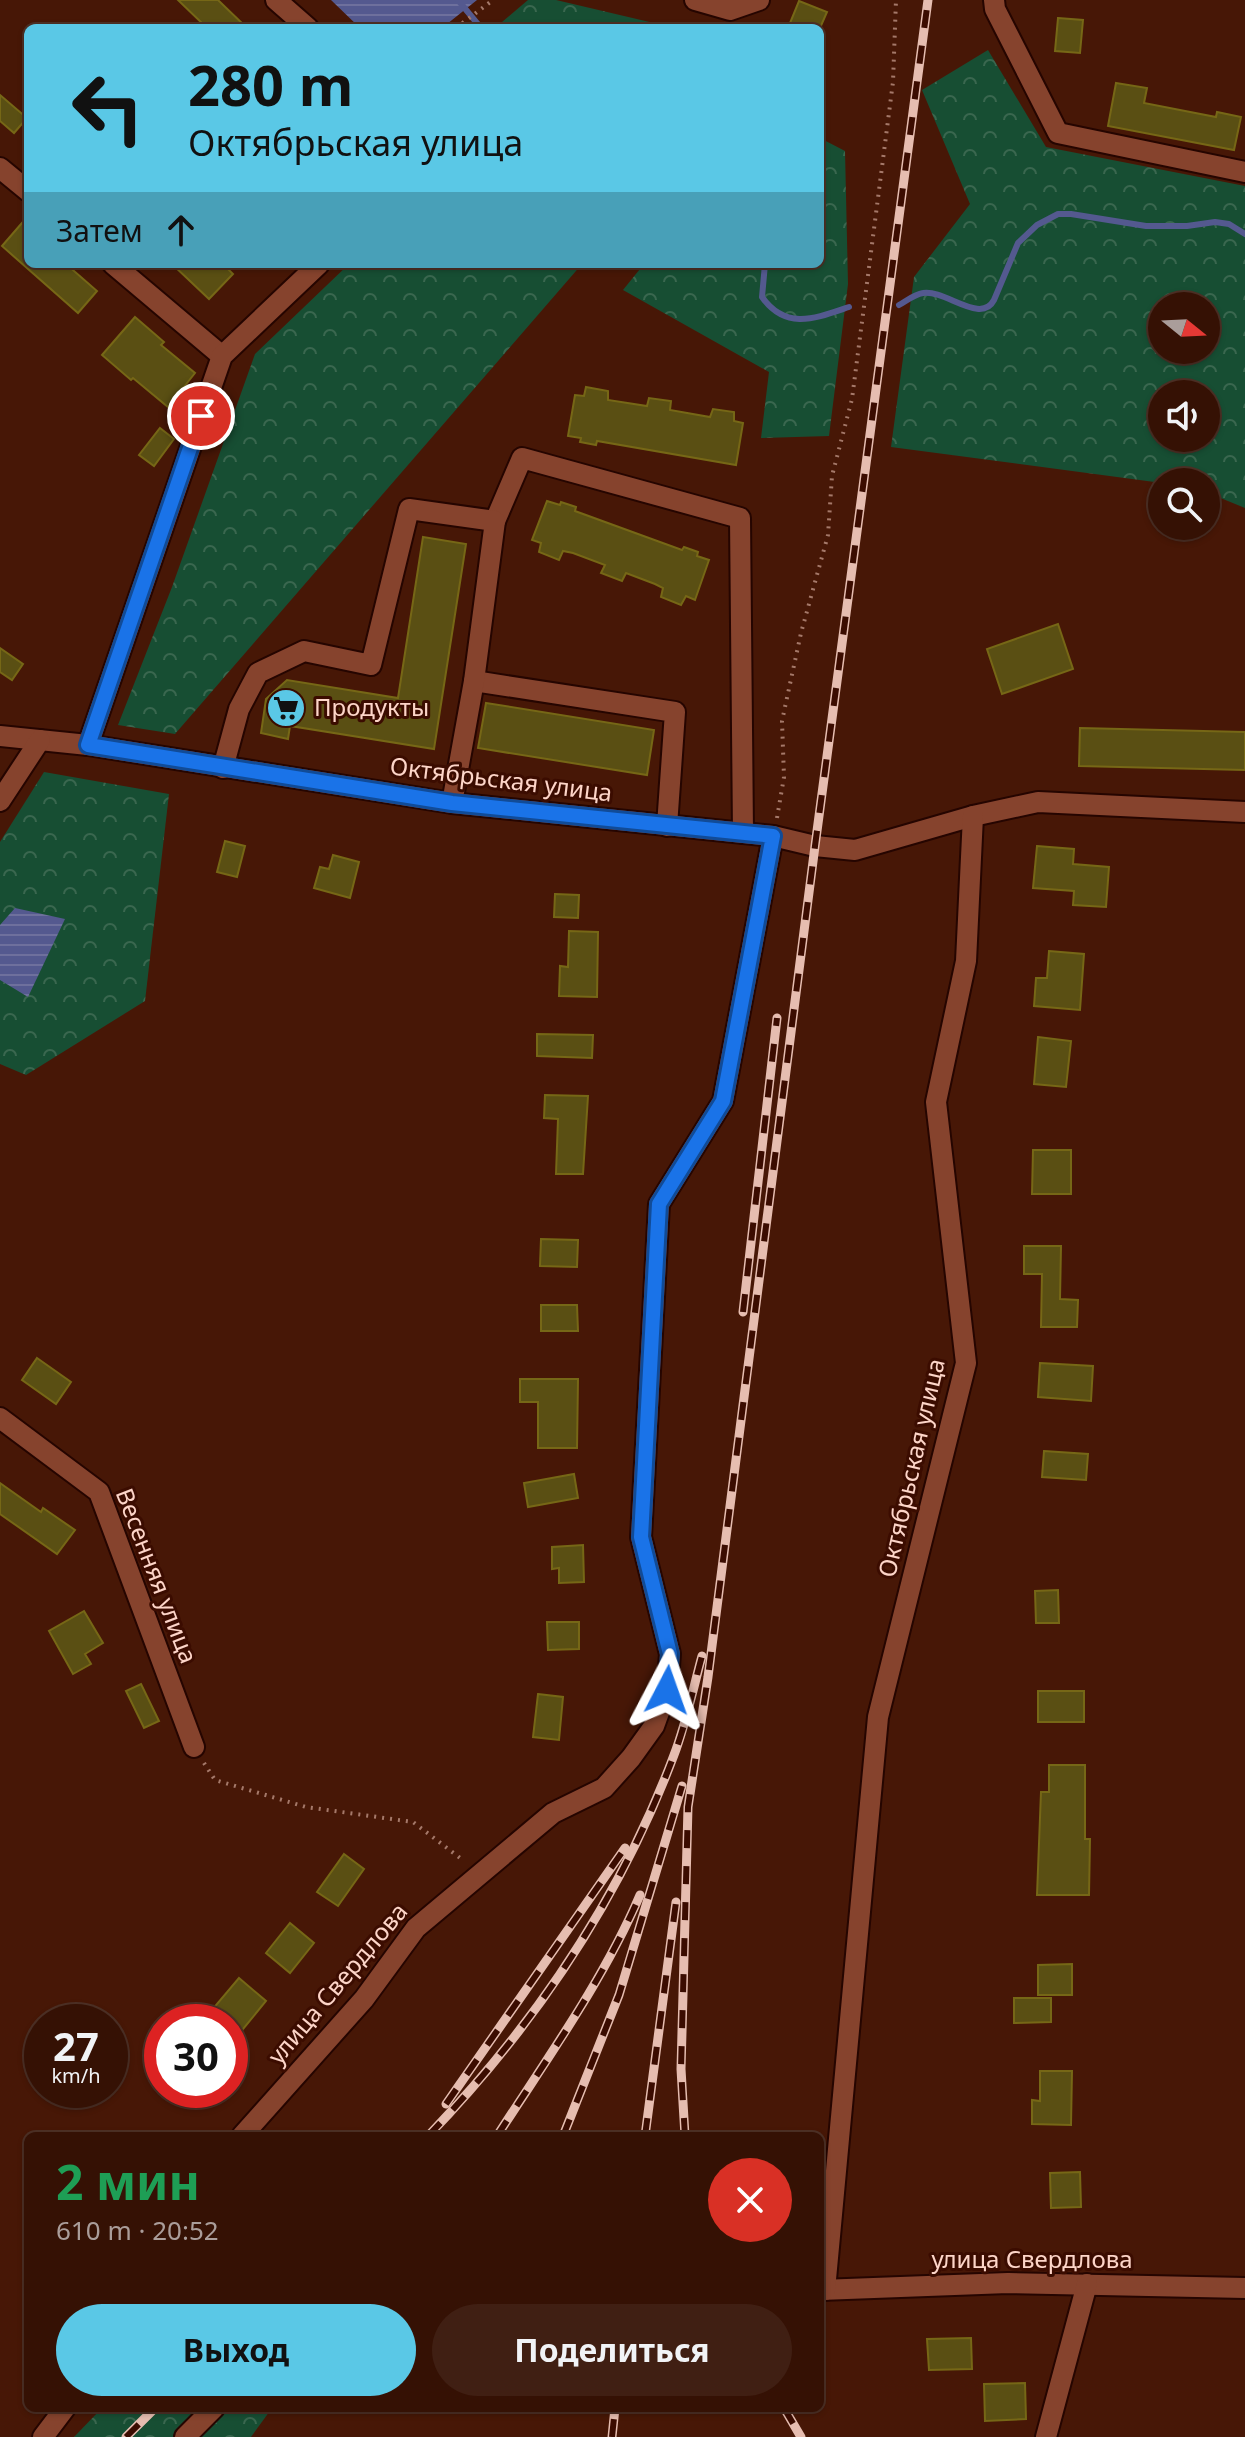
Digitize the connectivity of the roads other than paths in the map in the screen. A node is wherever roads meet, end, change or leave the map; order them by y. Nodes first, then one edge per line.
1 (276, 0) edge
2 (695, 0) edge
3 (759, 0) edge
4 (994, 4) edge
5 (303, 24) edge
6 (0, 168) edge
7 (1245, 172) edge
8 (24, 188) edge
9 (118, 268) edge
10 (315, 268) edge
11 (222, 356) junction
12 (495, 521) junction
13 (474, 681) junction
14 (0, 736) edge
15 (40, 740) junction
16 (88, 745) junction
17 (223, 768) junction
18 (0, 801) edge
19 (452, 803) junction
20 (1245, 812) edge
21 (973, 816) junction
22 (667, 826) junction
23 (743, 833) junction
24 (773, 836) junction
25 (0, 1418) edge
26 (194, 1747) road end
27 (246, 2132) edge
28 (824, 2270) edge
29 (1087, 2284) junction
30 (1245, 2288) edge
31 (824, 2290) edge
32 (62, 2412) edge
33 (210, 2412) edge
34 (43, 2437) edge
35 (185, 2437) edge
36 (1046, 2437) edge

1 - 5 street
2 - 3 street
4 - 7 street
6 - 8 street
9 - 11 street
10 - 11 street
11 - 16 street
12 - 13 street
12 - 17 street
12 - 23 street
13 - 19 street
13 - 22 street
14 - 15 street, Октябрьская улица
15 - 16 street, Октябрьская улица
15 - 18 street
16 - 17 street, Октябрьская улица
17 - 19 street, Октябрьская улица
19 - 22 street, Октябрьская улица
20 - 21 street
21 - 24 street, Октябрьская улица
21 - 28 street, Октябрьская улица
22 - 23 street, Октябрьская улица
23 - 24 street, Октябрьская улица
24 - 27 street, улица Свердлова
25 - 26 street, Весенняя улица
29 - 30 street, улица Свердлова
29 - 31 street, улица Свердлова
29 - 36 street
32 - 34 street
33 - 35 street

